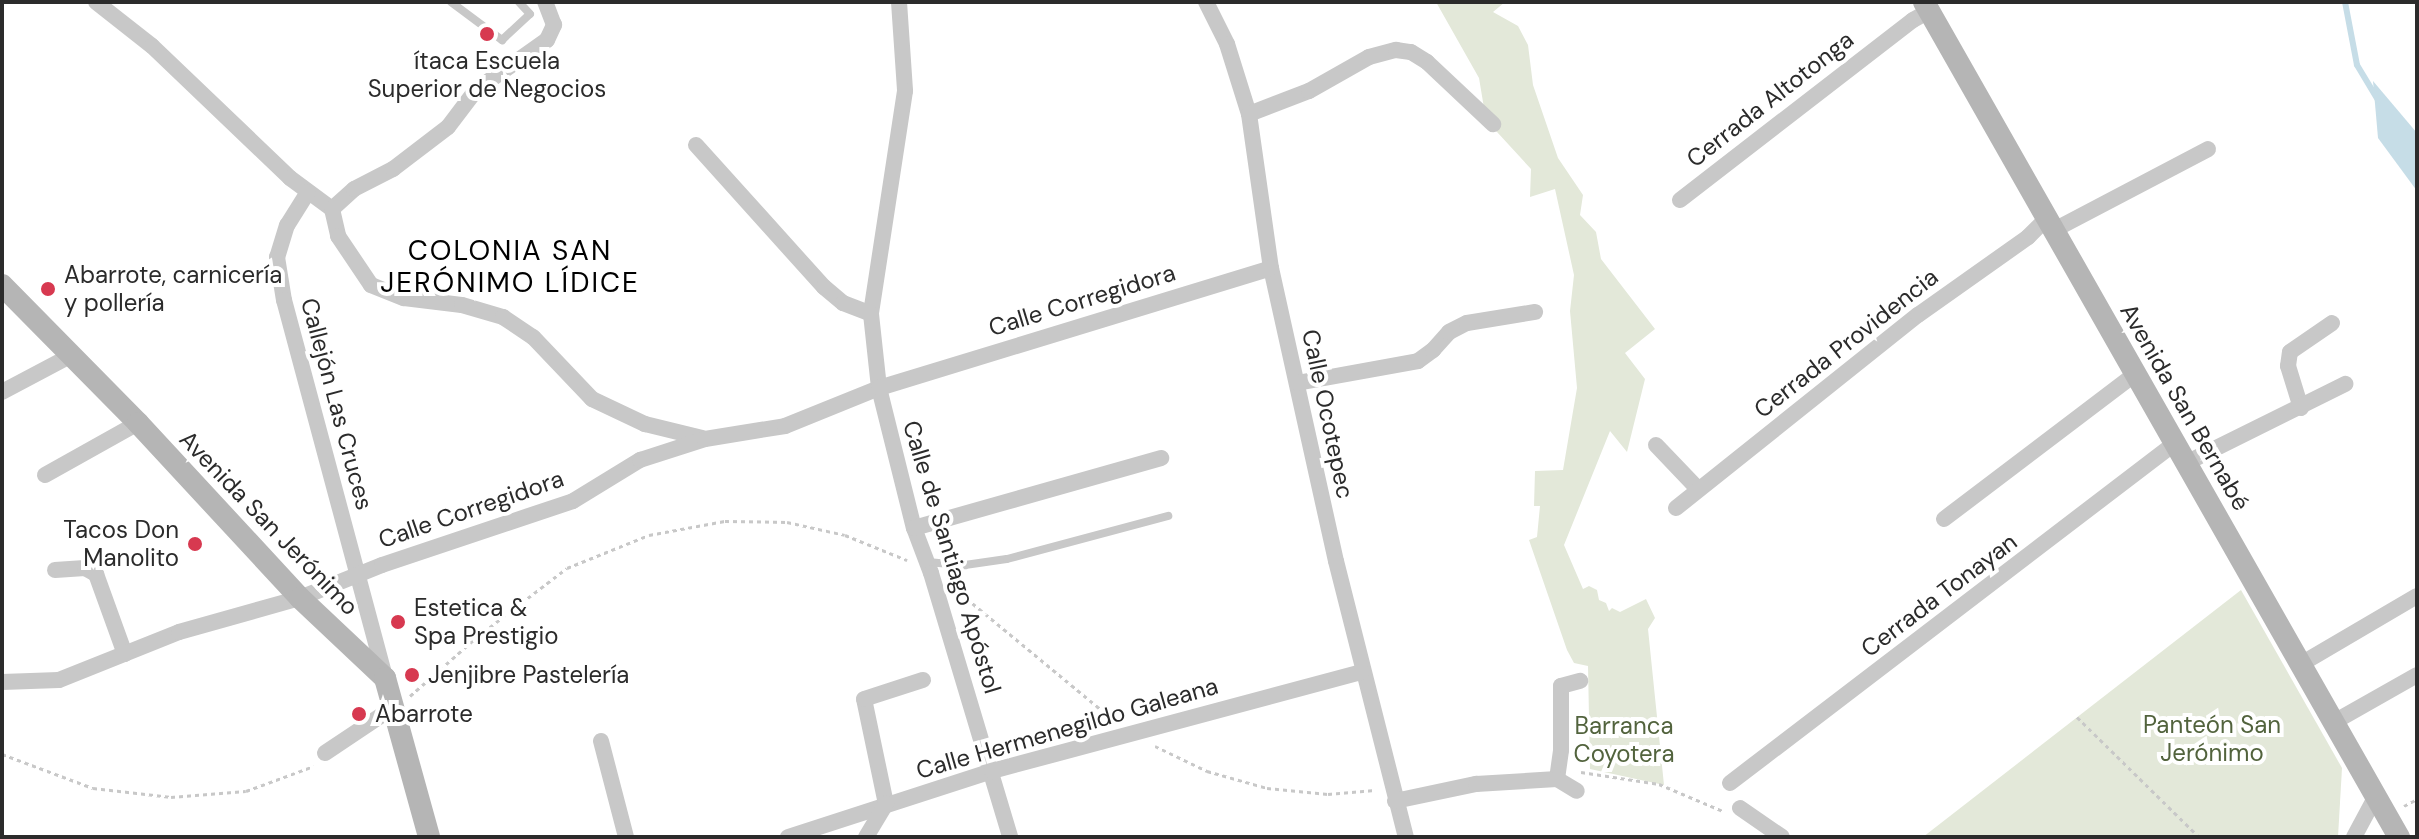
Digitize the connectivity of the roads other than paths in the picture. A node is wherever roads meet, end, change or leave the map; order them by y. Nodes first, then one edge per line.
1 (96, 2) edge
2 (451, 2) edge
3 (519, 2) edge
4 (545, 2) edge
5 (899, 2) edge
6 (1206, 2) edge
7 (1927, 6) edge
8 (1249, 114) junction
9 (1493, 124) dead end
10 (696, 145) dead end
11 (2208, 149) dead end
12 (308, 192) junction
13 (1680, 200) dead end
14 (332, 209) junction
15 (2051, 224) junction
16 (1271, 268) junction
17 (2, 285) edge
18 (1535, 312) dead end
19 (871, 314) junction
20 (2332, 323) dead end
21 (72, 355) junction
22 (2136, 373) junction
23 (1297, 383) junction
24 (2345, 384) dead end
25 (879, 388) junction
26 (2, 392) edge
27 (2301, 408) junction
28 (138, 423) junction
29 (705, 439) junction
30 (1656, 445) dead end
31 (2181, 453) junction
32 (1161, 458) dead end
33 (45, 475) dead end
34 (1698, 489) junction
35 (1676, 508) dead end
36 (1168, 516) dead end
37 (1944, 519) dead end
38 (914, 528) junction
39 (921, 563) junction
40 (55, 570) dead end
41 (356, 577) junction
42 (2417, 596) edge
43 (300, 598) junction
44 (125, 654) junction
45 (2301, 664) junction
46 (1362, 672) junction
47 (2417, 675) edge
48 (385, 678) junction
49 (923, 680) dead end
50 (1580, 681) dead end
51 (2, 682) edge
52 (398, 706) junction
53 (2334, 722) junction
54 (601, 741) dead end
55 (321, 758) road end
56 (992, 771) junction
57 (1557, 779) junction
58 (1730, 783) dead end
59 (1577, 791) dead end
60 (2376, 796) junction
61 (1395, 801) junction
62 (886, 804) junction
63 (1738, 812) road end
64 (797, 836) edge
65 (429, 837) edge
66 (626, 837) edge
67 (866, 837) edge
68 (1010, 837) edge
69 (1406, 837) edge
70 (1782, 837) edge
71 (2354, 837) edge
72 (2399, 837) edge

1 - 12 street
2 - 3 lane
4 - 14 street
5 - 19 street, Calle de Santiago Apóstol
6 - 8 street, Calle Ocotepec
7 - 13 street, Cerrada Altotonga
7 - 15 main road, Avenida San Bernabé
8 - 9 street
8 - 16 street, Calle Ocotepec
10 - 19 street
11 - 15 street, Cerrada Providencia
12 - 14 street
12 - 41 street, Callejón Las Cruces
14 - 29 street
15 - 22 main road, Avenida San Bernabé
15 - 34 street, Cerrada Providencia
16 - 23 street, Calle Ocotepec
16 - 25 street, Calle Corregidora
17 - 21 main road, Avenida San Jerónimo
18 - 23 street
19 - 25 street, Calle de Santiago Apóstol
20 - 27 street
21 - 26 street
21 - 28 main road, Avenida San Jerónimo
22 - 31 main road, Avenida San Bernabé
22 - 37 street
23 - 46 street, Calle Ocotepec
24 - 27 street, Cerrada Tonayan
25 - 29 street, Calle Corregidora
25 - 38 street, Calle de Santiago Apóstol
27 - 31 street, Cerrada Tonayan
28 - 33 street
28 - 43 main road, Avenida San Jerónimo
29 - 41 street, Calle Corregidora
30 - 34 street
31 - 45 main road, Avenida San Bernabé
31 - 58 street, Cerrada Tonayan
32 - 38 street
34 - 35 street, Cerrada Providencia
36 - 39 lane
38 - 39 street, Calle de Santiago Apóstol
39 - 56 street, Calle de Santiago Apóstol
40 - 44 street
41 - 43 street, Calle Corregidora
41 - 48 street, Callejón Las Cruces
42 - 45 street
43 - 44 street, Calle Corregidora
43 - 48 main road, Avenida San Jerónimo
44 - 51 street, Calle Corregidora
45 - 53 main road, Avenida San Bernabé
46 - 56 street, Calle Hermenegildo Galeana
46 - 61 street, Calle Ocotepec
47 - 53 street
48 - 52 main road, Avenida San Jerónimo
49 - 62 street
50 - 57 street
52 - 55 street
52 - 65 main road, Avenida San Jerónimo
53 - 60 main road, Avenida San Bernabé
54 - 66 street
56 - 62 street, Calle Hermenegildo Galeana
56 - 68 street, Calle de Santiago Apóstol
57 - 59 street
57 - 61 street
60 - 71 street
60 - 72 main road, Avenida San Bernabé
61 - 69 street, Calle Ocotepec
62 - 64 street, Calle Hermenegildo Galeana
62 - 67 street
63 - 70 street

